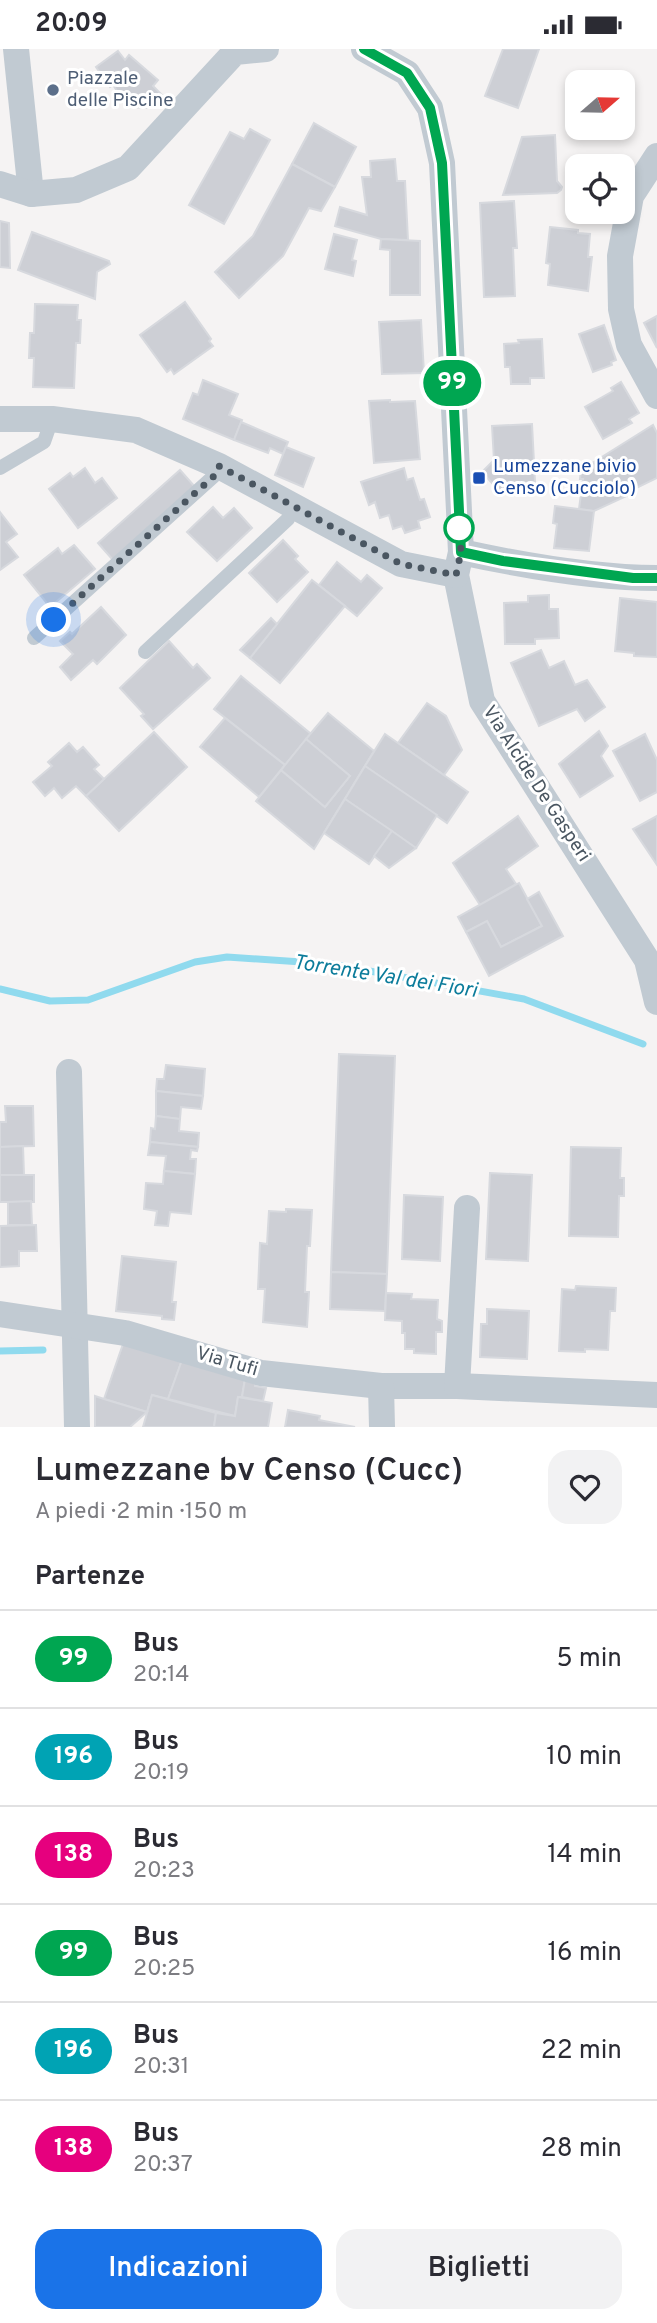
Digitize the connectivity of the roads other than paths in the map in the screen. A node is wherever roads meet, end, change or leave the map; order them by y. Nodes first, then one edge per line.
1 (16, 49) edge
2 (267, 49) edge
3 (364, 49) edge
4 (229, 50) edge
5 (657, 156) edge
6 (0, 184) edge
7 (31, 194) junction
8 (657, 396) edge
9 (0, 419) edge
10 (51, 419) junction
11 (219, 466) junction
12 (0, 468) edge
13 (294, 506) junction
14 (458, 563) junction
15 (657, 578) edge
16 (33, 638) dead end
17 (145, 652) dead end
18 (657, 1002) edge
19 (69, 1072) dead end
20 (467, 1208) dead end
21 (0, 1314) edge
22 (75, 1324) junction
23 (381, 1386) junction
24 (457, 1386) junction
25 (657, 1395) edge
26 (77, 1427) edge
27 (382, 1427) edge

1 - 7 street
2 - 4 street
3 - 14 street, Via Alcide De Gasperi
4 - 7 street
5 - 8 street
6 - 7 street
9 - 10 street
10 - 11 street
10 - 12 lane
11 - 13 street
11 - 16 lane
13 - 14 street
13 - 17 lane
14 - 15 street
14 - 18 street, Via Alcide De Gasperi
19 - 22 street
20 - 24 street
21 - 22 street, Via Tufi
22 - 23 street, Via Tufi
22 - 26 street
23 - 24 street, Via Tufi
23 - 27 street
24 - 25 street, Via Tufi

